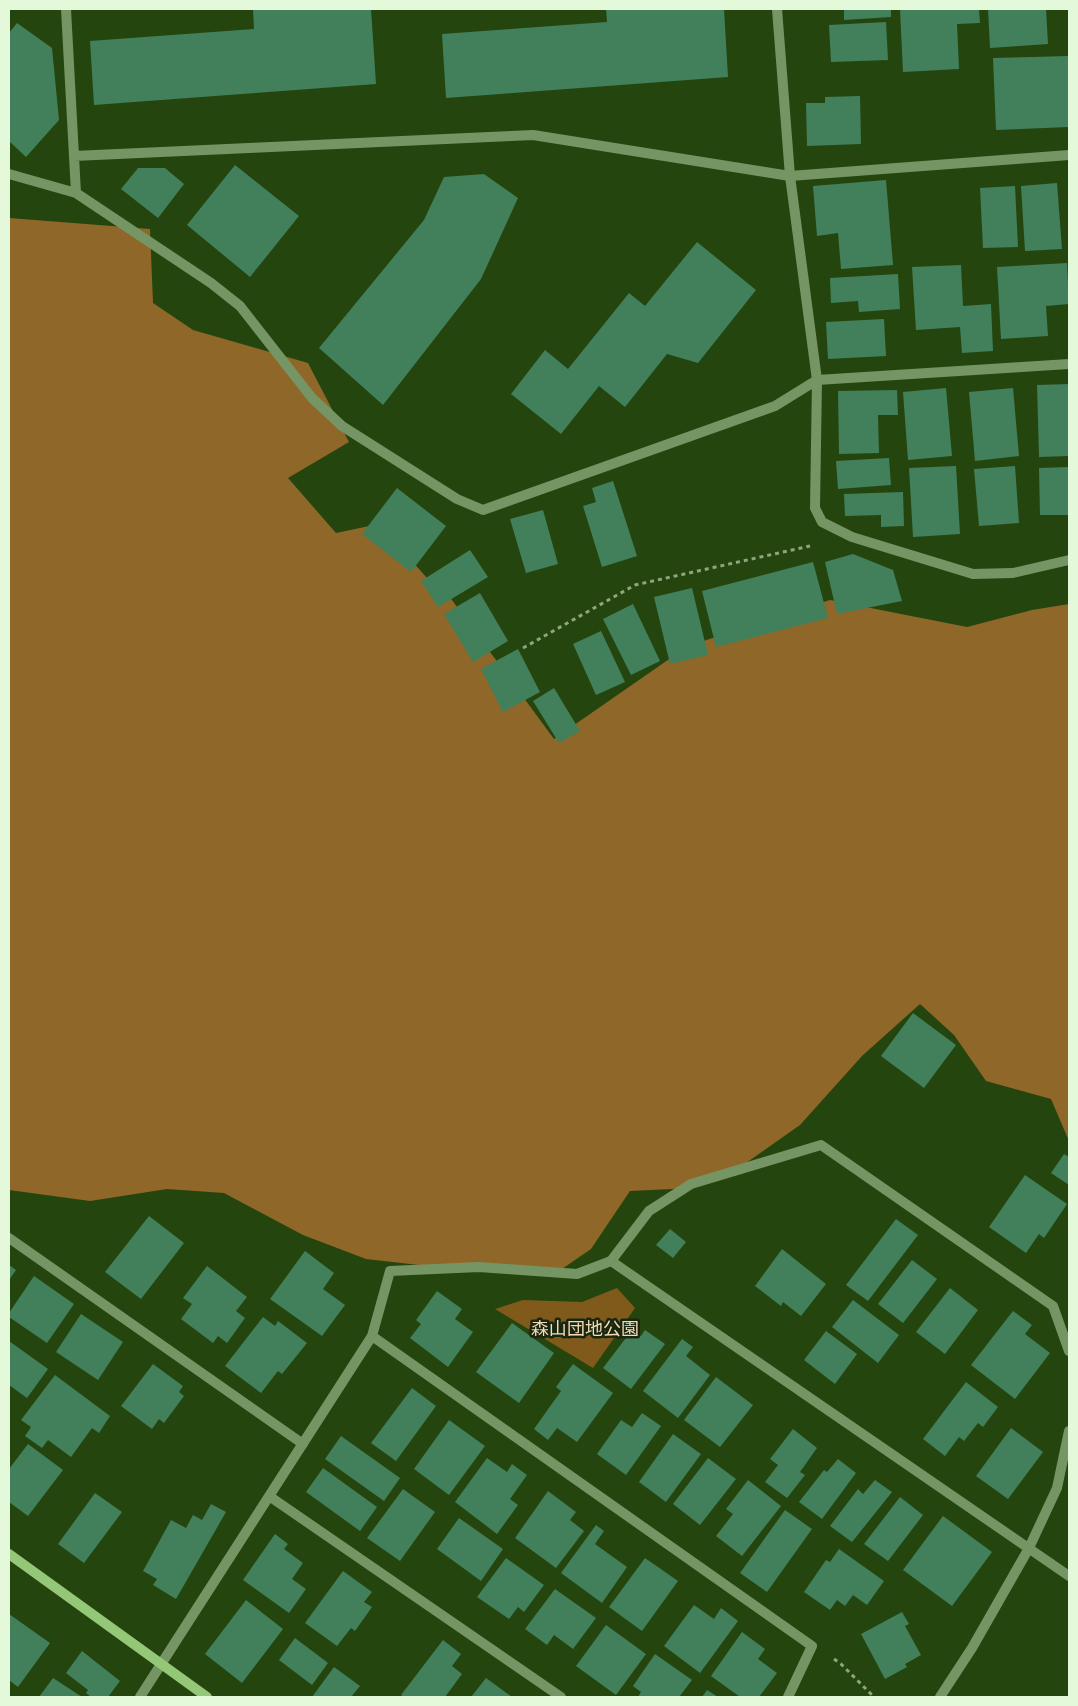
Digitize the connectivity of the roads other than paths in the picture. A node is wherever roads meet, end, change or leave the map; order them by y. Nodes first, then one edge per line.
1 (66, 9) edge
2 (776, 9) edge
3 (1069, 155) edge
4 (74, 156) junction
5 (9, 174) edge
6 (790, 176) junction
7 (76, 193) junction
8 (1069, 364) edge
9 (816, 380) junction
10 (1069, 560) edge
11 (9, 1238) edge
12 (611, 1261) junction
13 (372, 1336) junction
14 (1069, 1351) edge
15 (1069, 1431) edge
16 (303, 1444) junction
17 (269, 1496) junction
18 (1030, 1548) junction
19 (9, 1555) edge
20 (1069, 1576) edge
21 (161, 1665) junction
22 (140, 1697) edge
23 (207, 1697) edge
24 (561, 1697) edge
25 (788, 1697) edge
26 (940, 1697) edge

1 - 4 street
2 - 6 street
3 - 6 street
4 - 6 street
4 - 7 street
5 - 7 street
6 - 9 street
7 - 9 street
8 - 9 street
9 - 10 street
11 - 16 street
12 - 13 street
12 - 14 street
12 - 18 street
13 - 16 street
13 - 25 street
15 - 18 street
16 - 17 street
17 - 21 street
17 - 24 street
18 - 20 street
18 - 26 street
19 - 21 street
21 - 22 street
21 - 23 street

